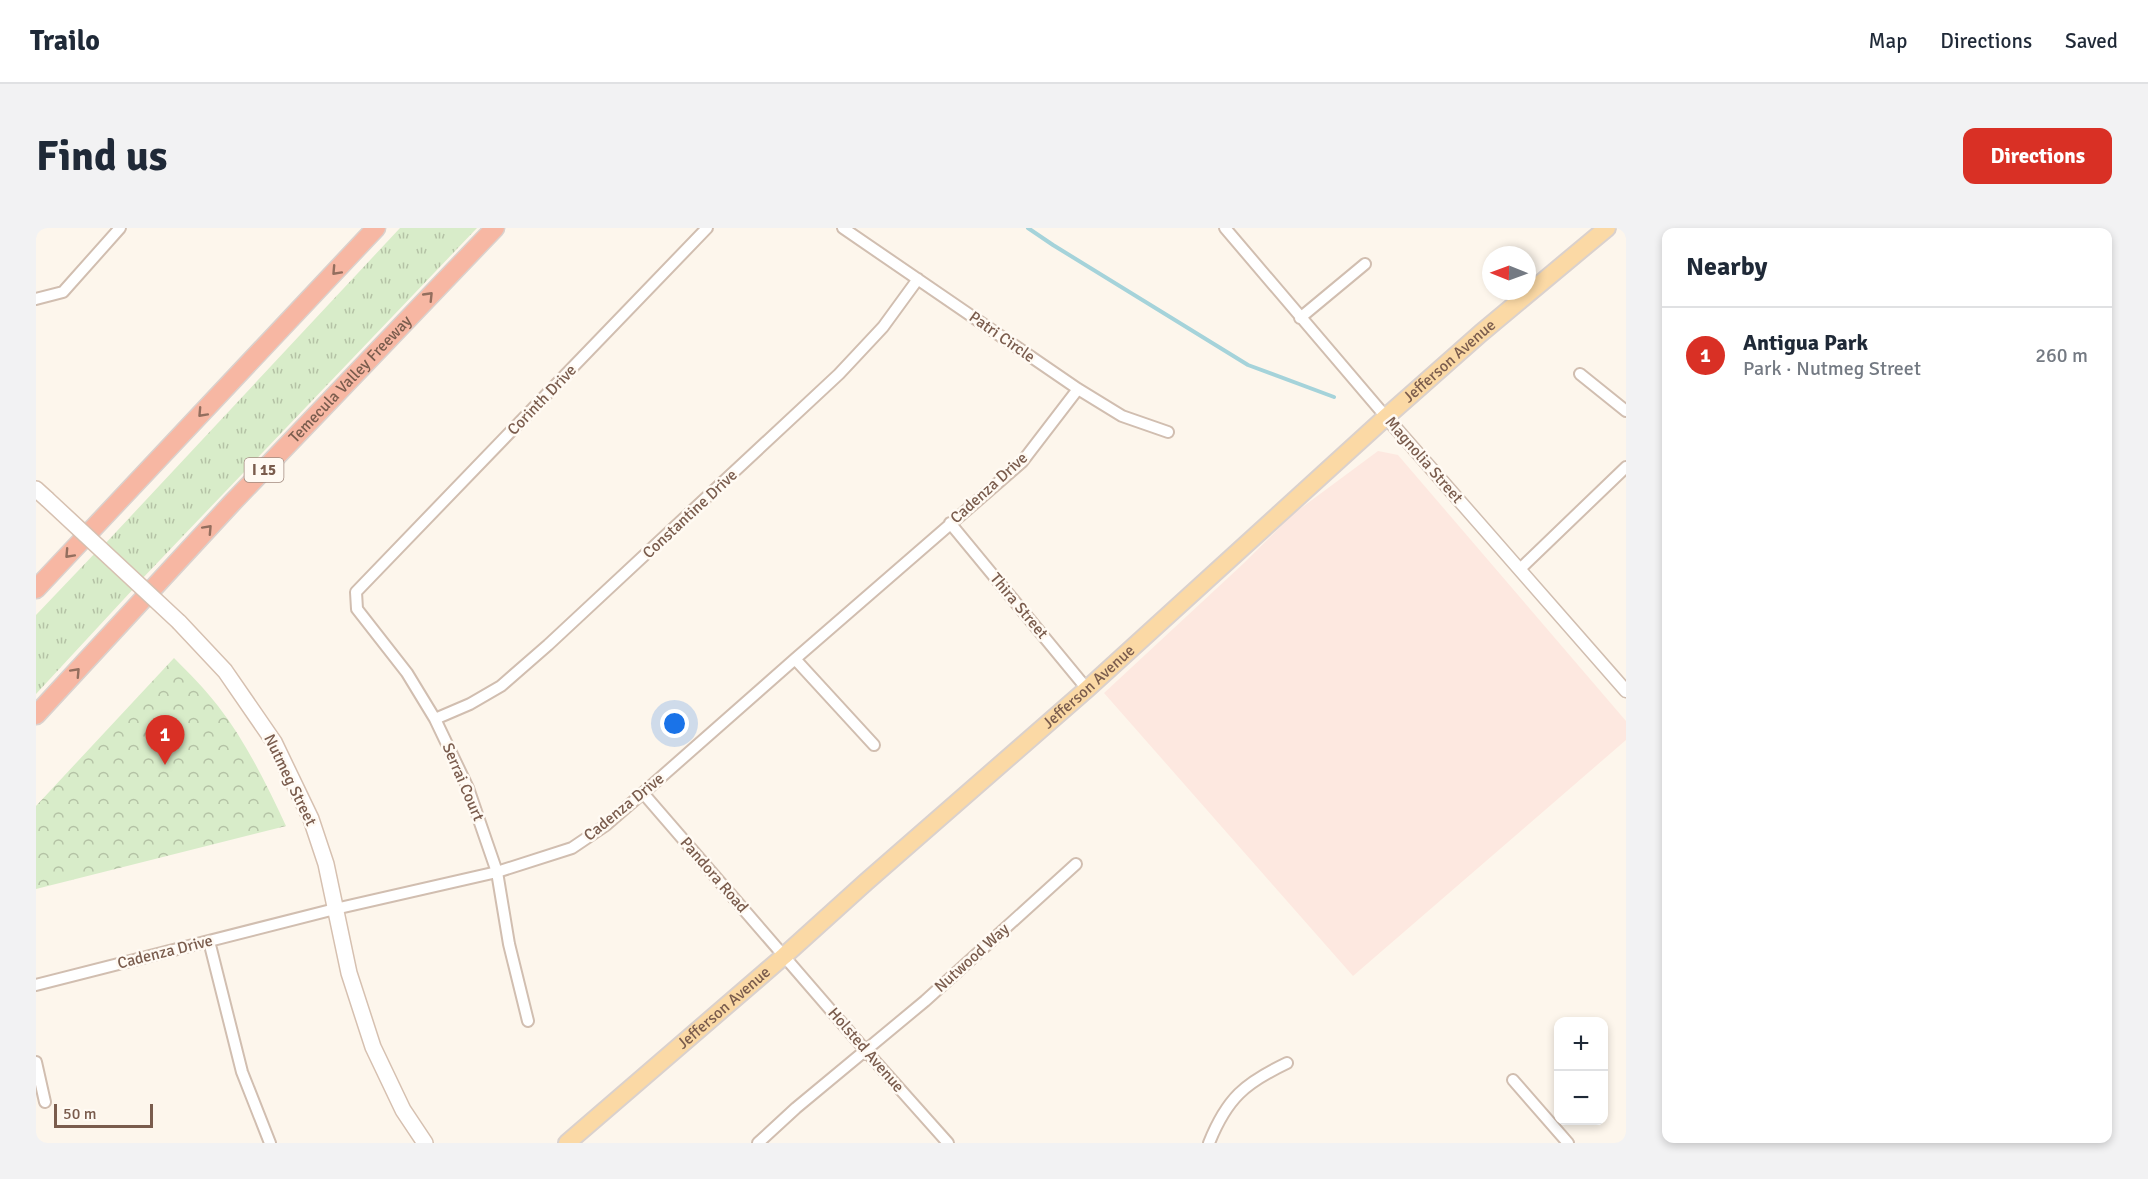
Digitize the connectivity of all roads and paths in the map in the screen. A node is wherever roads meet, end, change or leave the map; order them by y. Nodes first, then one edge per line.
1 (120, 228) edge
2 (376, 228) edge
3 (495, 228) edge
4 (707, 228) edge
5 (843, 228) edge
6 (1225, 228) edge
7 (1607, 228) edge
8 (1365, 264) dead end
9 (918, 279) junction
10 (36, 299) edge
11 (1300, 318) junction
12 (1580, 374) dead end
13 (1078, 389) junction
14 (1626, 411) edge
15 (1386, 417) junction
16 (1168, 432) dead end
17 (1626, 467) edge
18 (42, 494) edge
19 (950, 523) junction
20 (1520, 569) junction
21 (376, 573) joint
22 (36, 589) edge
23 (795, 659) junction
24 (1087, 688) junction
25 (1626, 691) edge
26 (36, 715) edge
27 (435, 719) junction
28 (874, 745) dead end
29 (643, 794) junction
30 (1076, 864) dead end
31 (497, 872) junction
32 (335, 909) junction
33 (209, 941) junction
34 (784, 957) junction
35 (36, 985) edge
36 (528, 1021) dead end
37 (866, 1051) junction
38 (36, 1062) edge
39 (1287, 1063) dead end
40 (1513, 1080) dead end
41 (45, 1102) dead end
42 (270, 1143) edge
43 (424, 1143) edge
44 (567, 1143) edge
45 (758, 1143) edge
46 (948, 1143) edge
47 (1209, 1143) edge
48 (1568, 1143) edge

1 - 10 street
2 -> 22 highway
26 -> 3 highway, Temecula Valley Freeway / I 15
4 - 21 street, Corinth Drive
5 - 9 street, Patri Circle
6 - 11 street, Magnolia Street
7 - 15 main road, Jefferson Avenue
8 - 11 street
9 - 13 street, Patri Circle
9 - 27 street, Constantine Drive
11 - 15 street, Magnolia Street
12 - 14 street
13 - 16 street, Patri Circle
13 - 19 street, Cadenza Drive
15 - 20 street, Magnolia Street
15 - 24 main road, Jefferson Avenue
17 - 20 street
18 - 32 main road, Nutmeg Street, bridge
19 - 23 street, Cadenza Drive
19 - 24 street, Thira Street
20 - 25 street, Magnolia Street
21 - 27 street, Serrai Court
23 - 28 street
23 - 29 street, Cadenza Drive
24 - 34 main road, Jefferson Avenue
27 - 31 street, Serrai Court
29 - 31 street, Cadenza Drive
29 - 34 street, Pandora Road
30 - 37 street, Nutwood Way
31 - 32 street, Cadenza Drive
31 - 36 street, Serrai Court
32 - 33 street, Cadenza Drive
32 - 43 main road, Nutmeg Street
33 - 35 street, Cadenza Drive
33 - 42 street
34 - 37 street, Holsted Avenue
34 - 44 main road, Jefferson Avenue
37 - 45 street, Nutwood Way
37 - 46 street, Holsted Avenue
38 - 41 street
39 - 47 street
40 - 48 street

